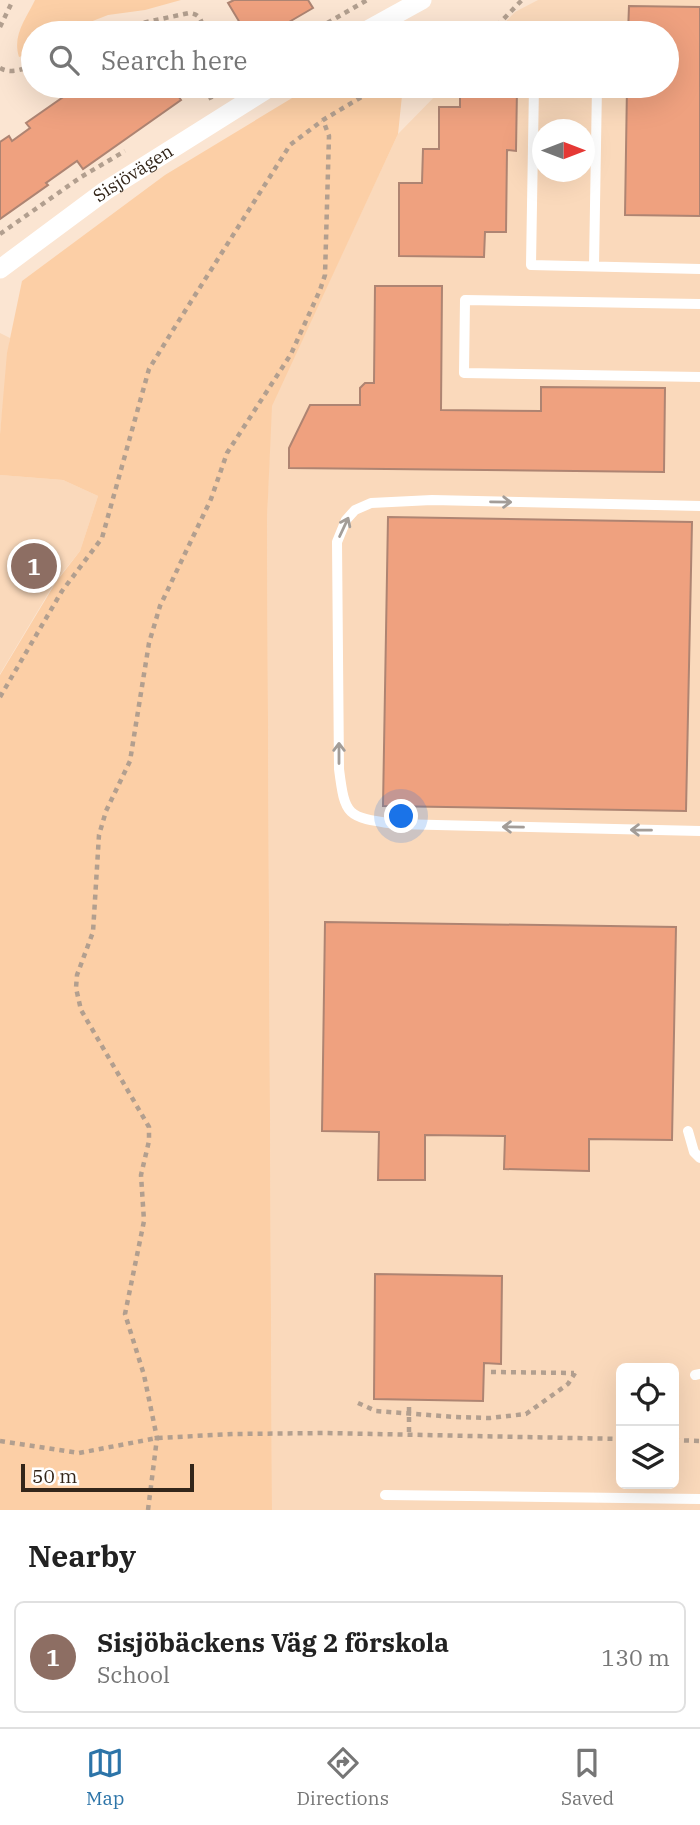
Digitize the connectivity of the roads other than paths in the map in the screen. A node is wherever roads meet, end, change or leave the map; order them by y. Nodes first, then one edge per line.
1 (422, 0) edge
2 (384, 21) edge
3 (253, 98) edge
4 (534, 98) edge
5 (597, 98) edge
6 (594, 266) junction
7 (700, 269) edge
8 (0, 270) edge
9 (700, 304) edge
10 (700, 377) edge
11 (700, 506) edge
12 (700, 831) edge
13 (688, 1131) dead end
14 (700, 1158) edge
15 (385, 1495) dead end
16 (700, 1499) edge

1 - 2 street
3 - 8 street, Sisjövägen
4 - 6 lane
5 - 6 lane
6 - 7 lane
9 - 10 lane
12 -> 11 lane
13 - 14 lane
15 - 16 lane

